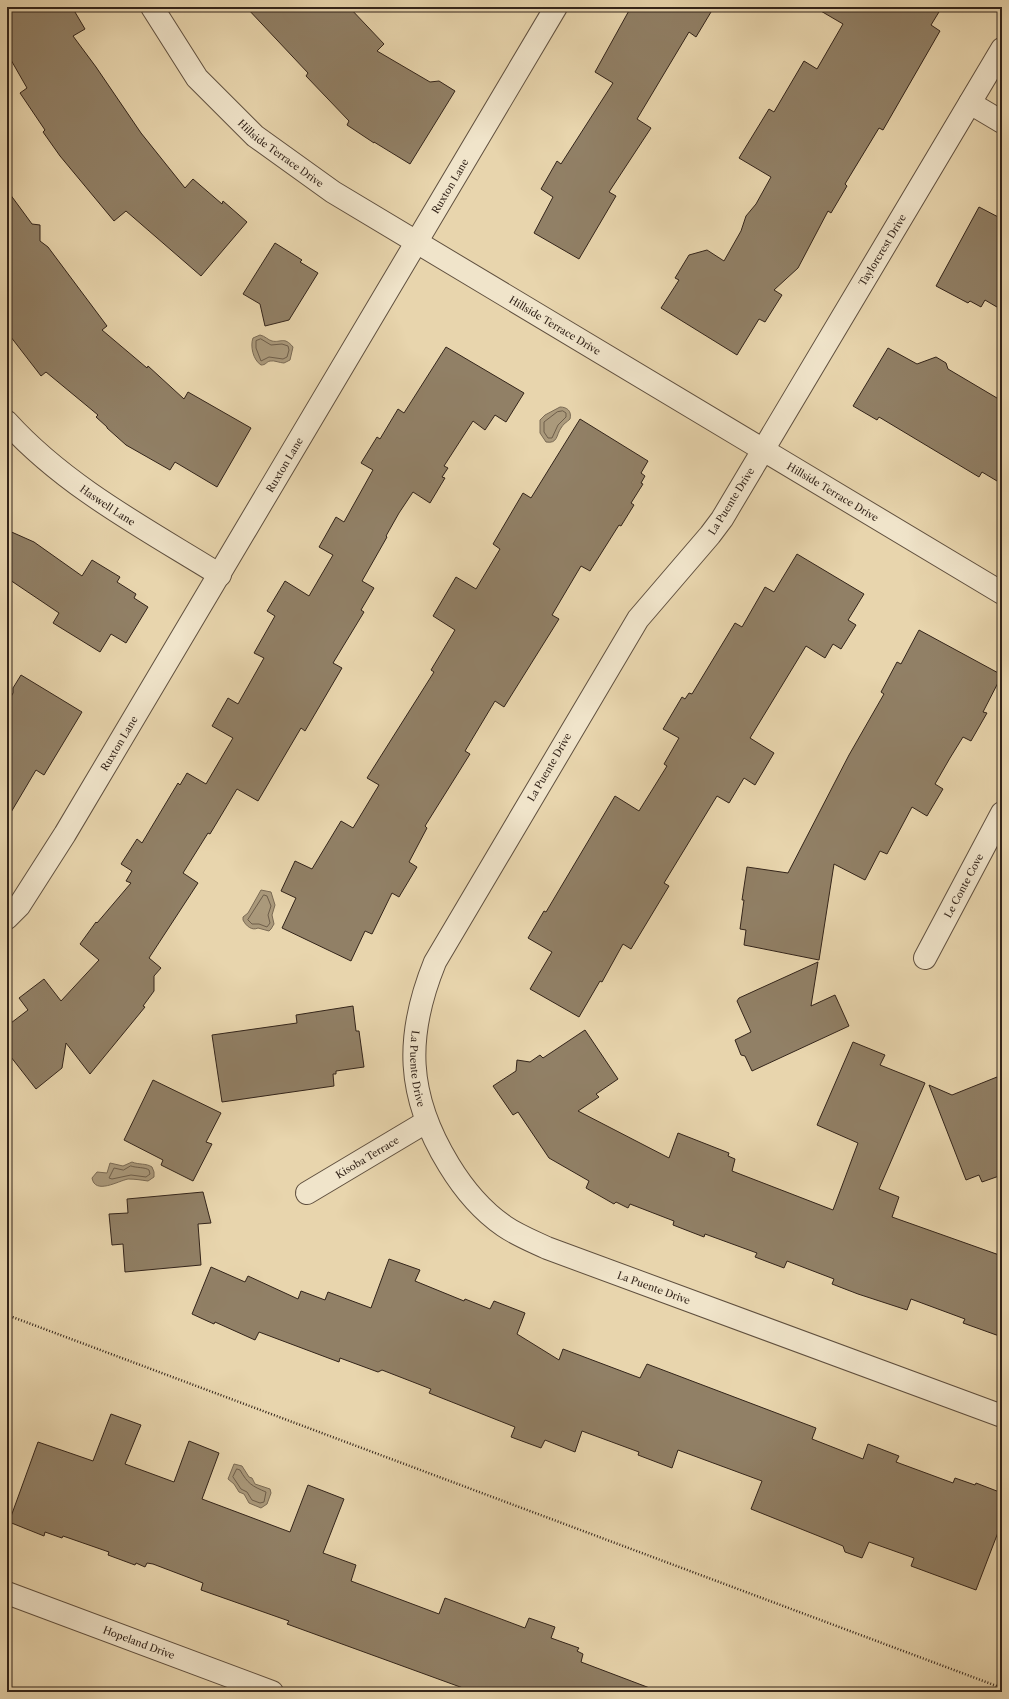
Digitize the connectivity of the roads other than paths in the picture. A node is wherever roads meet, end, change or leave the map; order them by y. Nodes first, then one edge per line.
1 (152, 7) edge
2 (556, 7) edge
3 (1002, 49) edge
4 (970, 103) junction
5 (1002, 122) edge
6 (417, 243) junction
7 (7, 422) edge
8 (762, 450) junction
9 (220, 575) junction
10 (1002, 593) edge
11 (1002, 813) edge
12 (7, 918) edge
13 (925, 958) dead end
14 (426, 1122) junction
15 (308, 1193) dead end
16 (1002, 1416) edge
17 (7, 1593) edge
18 (272, 1692) edge

1 - 6 street, Hillside Terrace Drive
2 - 6 street, Ruxton Lane
3 - 4 street, Taylorcrest Drive
4 - 5 street
4 - 8 street, Taylorcrest Drive
6 - 8 street, Hillside Terrace Drive
6 - 9 street, Ruxton Lane
7 - 9 street, Haswell Lane
8 - 10 street, Hillside Terrace Drive
8 - 14 street, La Puente Drive
9 - 12 street, Ruxton Lane
11 - 13 street, Le Conte Cove
14 - 15 street, Kisoba Terrace
14 - 16 street, La Puente Drive
17 - 18 street, Hopeland Drive

